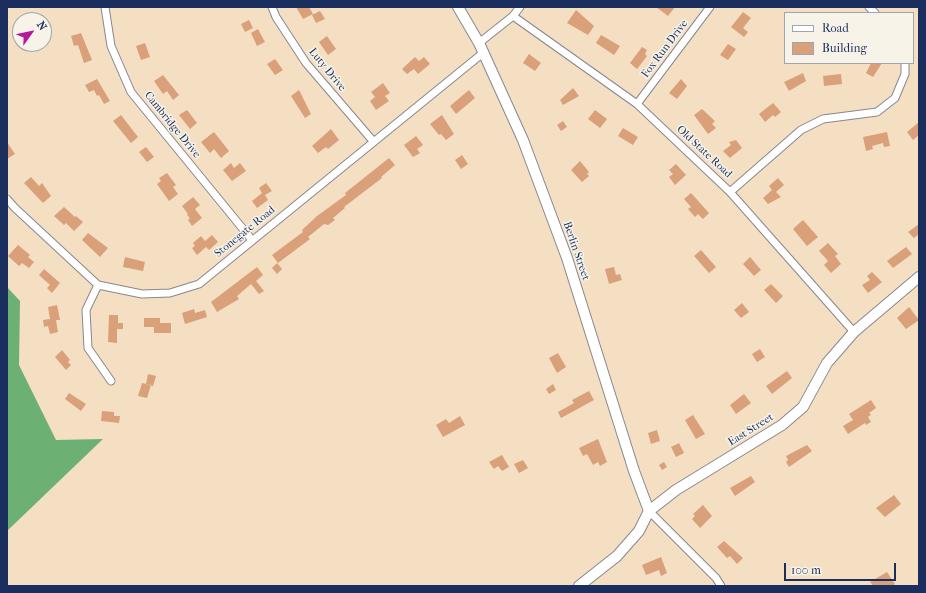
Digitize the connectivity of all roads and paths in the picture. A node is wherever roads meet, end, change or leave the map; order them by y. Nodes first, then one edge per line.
1 (105, 7) edge
2 (272, 7) edge
3 (458, 7) edge
4 (520, 7) edge
5 (710, 7) edge
6 (513, 16) junction
7 (479, 43) junction
8 (483, 53) junction
9 (905, 64) edge
10 (637, 104) junction
11 (373, 141) junction
12 (730, 192) junction
13 (7, 199) edge
14 (252, 240) junction
15 (919, 277) edge
16 (98, 285) junction
17 (854, 332) junction
18 (111, 381) dead end
19 (649, 511) junction
20 (579, 586) edge
21 (721, 586) edge

1 - 14 street, Cambridge Drive
2 - 11 street, Luty Drive
3 - 7 main road, Berlin Street
4 - 6 street
5 - 10 street, Fox Run Drive
6 - 7 street
6 - 10 street, Old State Road
7 - 8 main road, Berlin Street
8 - 11 street, Stonegate Road
8 - 19 main road, Berlin Street
9 - 12 street
10 - 12 street, Old State Road
11 - 14 street, Stonegate Road
12 - 17 street, Old State Road
13 - 16 street
14 - 16 street, Stonegate Road
15 - 17 main road, East Street
16 - 18 street
17 - 19 main road, East Street
19 - 20 main road, East Street
19 - 21 street

